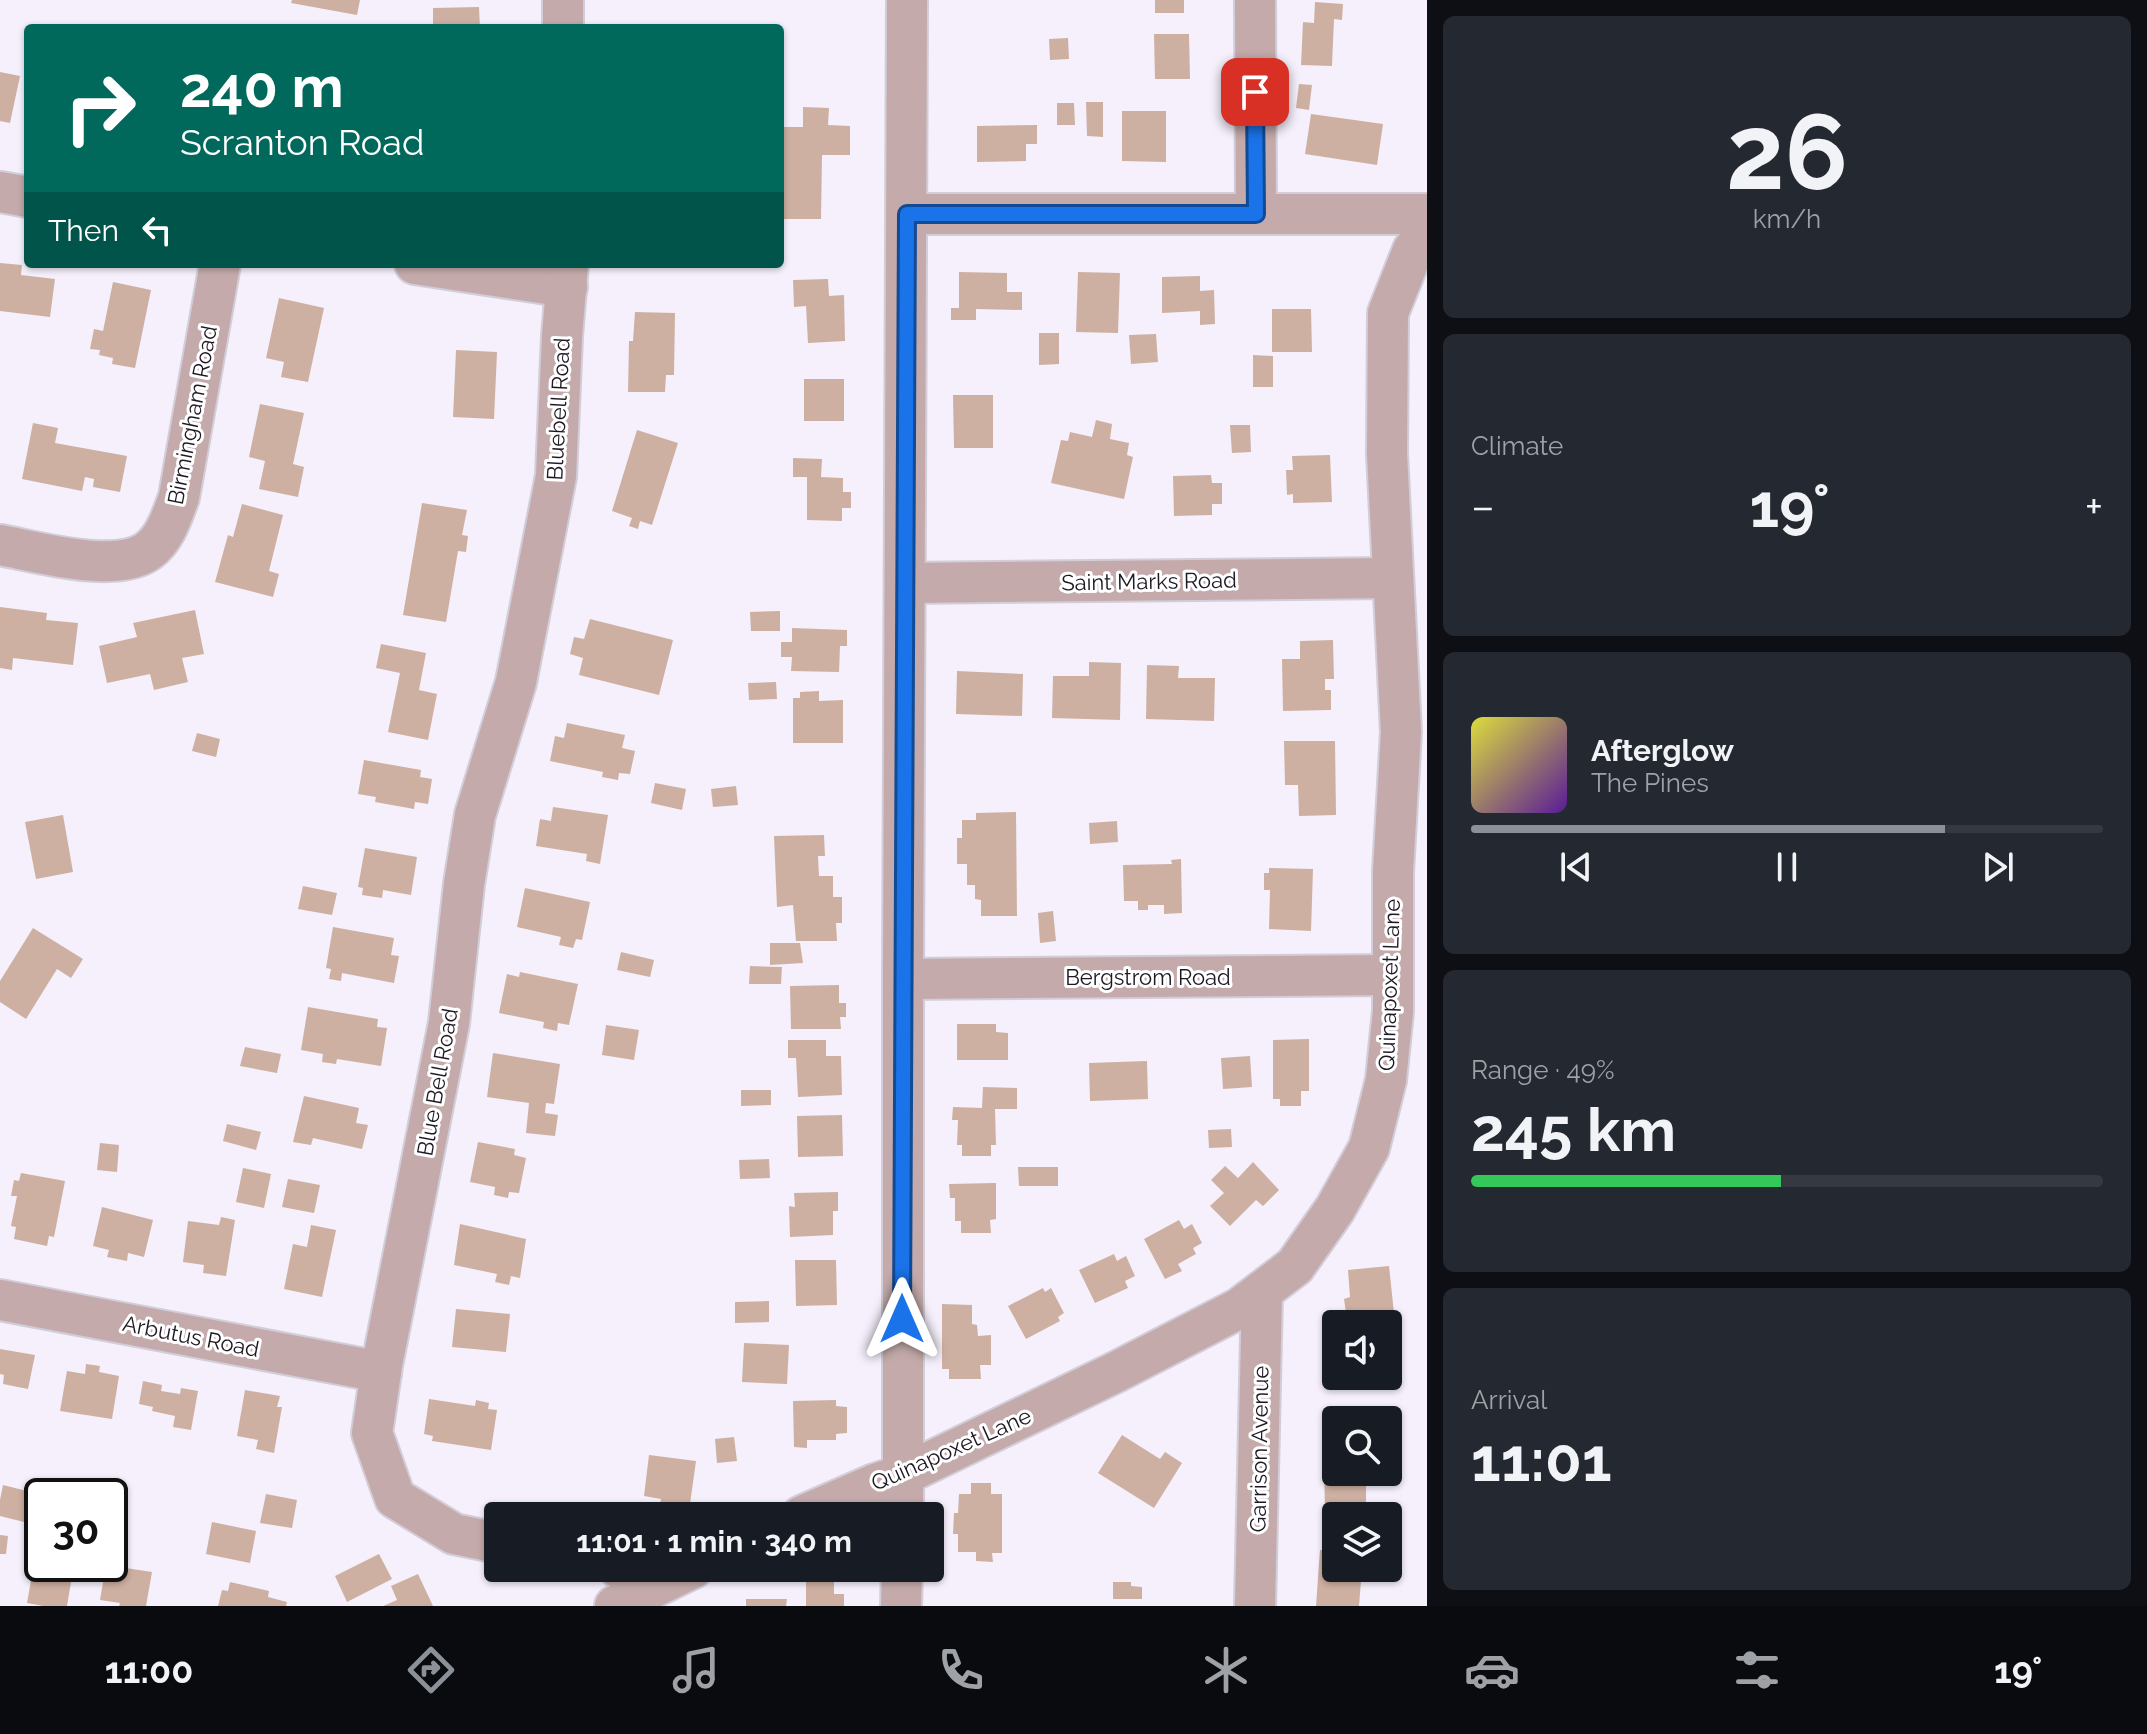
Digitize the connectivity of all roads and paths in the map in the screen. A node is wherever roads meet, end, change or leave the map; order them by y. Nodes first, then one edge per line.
1 (563, 0) edge
2 (907, 0) edge
3 (1255, 0) edge
4 (563, 24) edge
5 (0, 192) edge
6 (24, 196) edge
7 (907, 214) junction
8 (1256, 214) junction
9 (1427, 214) edge
10 (1427, 231) edge
11 (219, 268) edge
12 (471, 268) edge
13 (568, 275) edge
14 (0, 545) edge
15 (542, 553) joint
16 (1392, 578) junction
17 (906, 583) junction
18 (1393, 975) junction
19 (903, 979) junction
20 (1262, 1292) junction
21 (0, 1300) edge
22 (381, 1372) junction
23 (905, 1474) junction
24 (834, 1502) edge
25 (904, 1502) edge
26 (484, 1540) edge
27 (663, 1582) edge
28 (902, 1582) edge
29 (615, 1606) edge
30 (901, 1606) edge
31 (1255, 1606) edge

1 - 4 street
2 - 7 street
3 - 8 street
5 - 6 street
7 - 8 street
7 - 17 street
8 - 9 street
10 - 16 street, Quinapoxet Lane
11 - 14 street, Birmingham Road
12 - 13 street
13 - 15 street, Bluebell Road
15 - 22 street, Blue Bell Road
16 - 17 street, Saint Marks Road
16 - 18 street, Quinapoxet Lane
17 - 19 street
18 - 19 street, Bergstrom Road
18 - 20 street, Quinapoxet Lane
19 - 23 street
20 - 23 street, Quinapoxet Lane
20 - 31 street, Garrison Avenue
21 - 22 street, Arbutus Road
22 - 26 street, Blue Bell Road
23 - 24 street, Quinapoxet Lane
23 - 25 street
27 - 29 street
28 - 30 street

